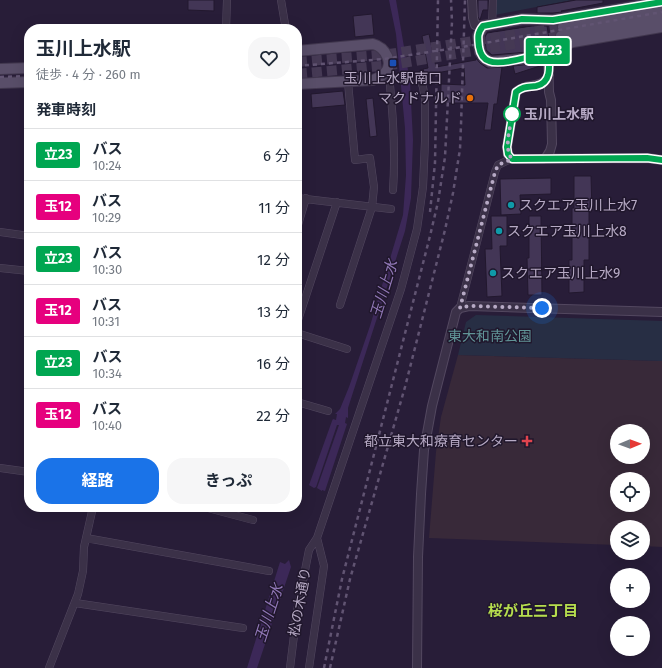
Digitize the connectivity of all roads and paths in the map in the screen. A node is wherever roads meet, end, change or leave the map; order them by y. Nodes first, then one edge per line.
1 (227, 0) edge
2 (281, 0) edge
3 (472, 0) edge
4 (493, 0) edge
5 (662, 2) edge
6 (662, 11) edge
7 (662, 19) edge
8 (226, 24) edge
9 (285, 24) edge
10 (488, 25) junction
11 (662, 27) edge
12 (302, 51) edge
13 (548, 51) junction
14 (24, 68) edge
15 (0, 69) edge
16 (389, 75) dead end
17 (549, 75) junction
18 (419, 77) dead end
19 (24, 82) edge
20 (348, 82) junction
21 (0, 83) edge
22 (302, 84) edge
23 (537, 86) junction
24 (549, 92) junction
25 (552, 146) junction
26 (512, 159) junction
27 (545, 159) junction
28 (561, 159) junction
29 (662, 160) edge
30 (394, 190) dead end
31 (302, 198) edge
32 (306, 198) junction
33 (337, 202) junction
34 (372, 207) junction
35 (391, 209) dead end
36 (302, 211) edge
37 (0, 232) edge
38 (24, 235) edge
39 (0, 268) edge
40 (24, 271) edge
41 (340, 305) dead end
42 (302, 308) edge
43 (460, 308) junction
44 (662, 312) edge
45 (302, 336) edge
46 (347, 349) dead end
47 (302, 404) edge
48 (328, 412) dead end
49 (0, 468) edge
50 (24, 471) edge
51 (92, 512) edge
52 (223, 512) edge
53 (253, 520) dead end
54 (86, 538) junction
55 (317, 538) junction
56 (269, 571) dead end
57 (75, 603) junction
58 (243, 628) dead end
59 (49, 668) edge
60 (290, 668) edge
61 (309, 668) edge
62 (417, 668) edge

1 - 8 street
2 - 9 street
3 - 10 street
4 - 10 street
5 - 10 main road
6 - 7 main road
10 - 13 main road
11 - 13 main road
12 - 20 main road
13 - 17 street
14 - 15 main road
16 - 30 street
17 - 23 street
17 - 24 street
18 - 55 street, 松の木通り
19 - 21 main road
20 - 22 main road
20 - 34 street
23 - 24 street
23 - 26 street
24 - 25 street
25 - 27 street
25 - 28 street
26 - 27 street
26 - 43 street
27 - 28 street
28 - 29 street
31 - 32 street
32 - 33 street
32 - 36 street
33 - 34 street
33 - 42 street
34 - 35 street
34 - 41 street
37 - 38 street
39 - 40 street
43 - 44 street
43 - 62 street
45 - 46 street
47 - 48 street
49 - 50 street
51 - 54 street
52 - 53 street
54 - 56 street
54 - 57 street
55 - 60 street, 松の木通り
55 - 61 street
57 - 58 street
57 - 59 street

